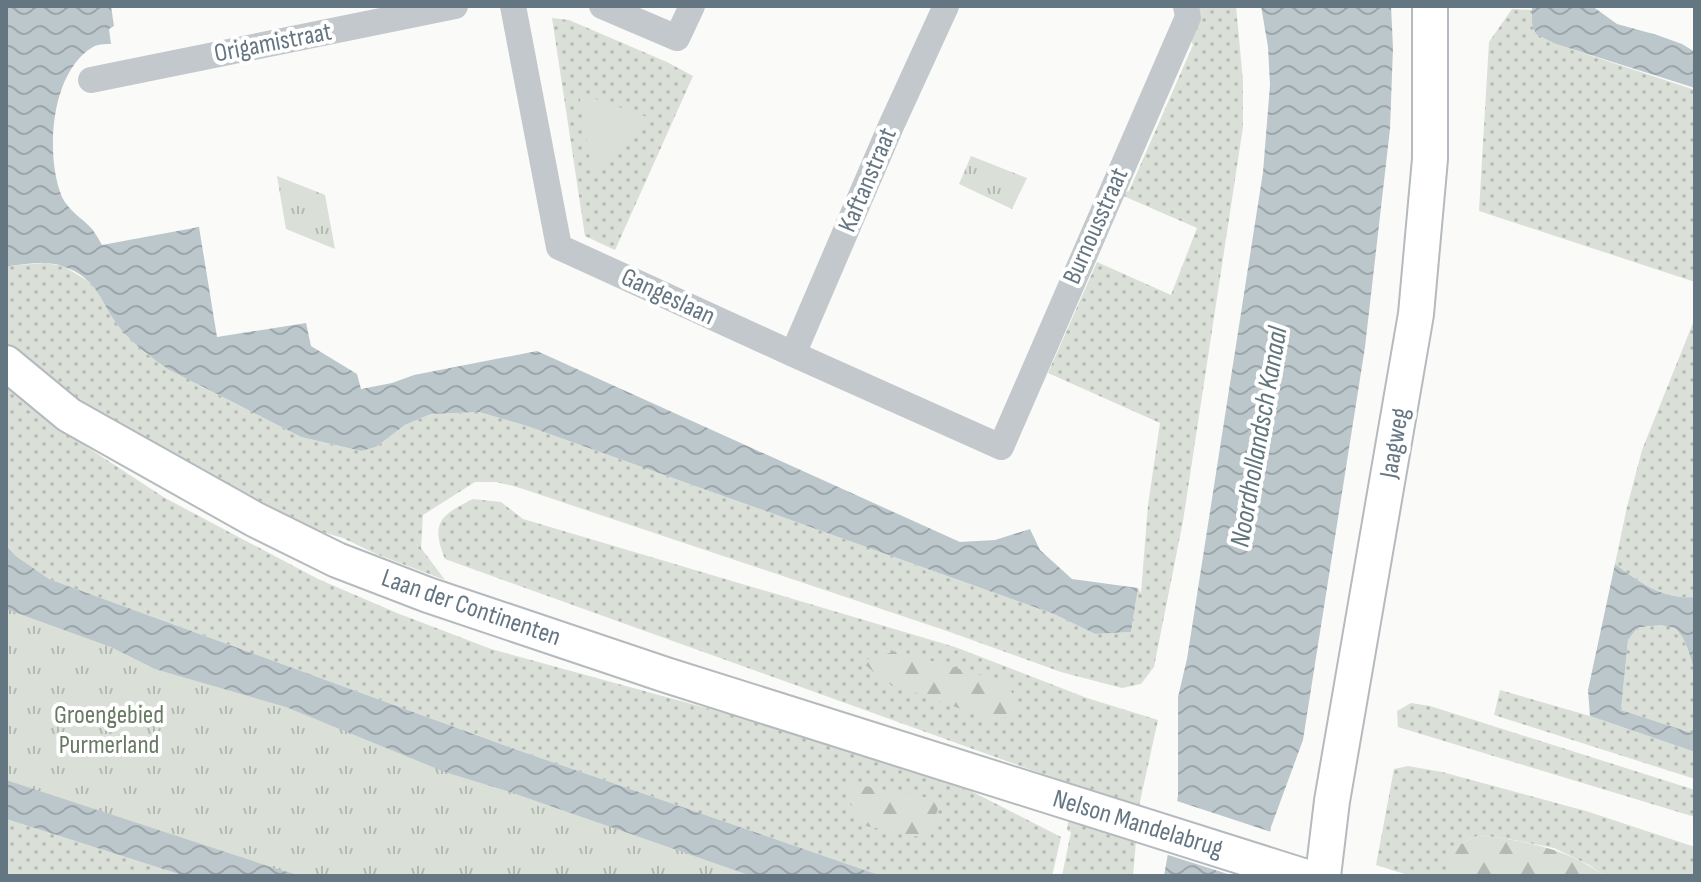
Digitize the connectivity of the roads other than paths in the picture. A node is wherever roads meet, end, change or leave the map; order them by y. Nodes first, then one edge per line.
1 (455, 6) edge
2 (513, 6) edge
3 (602, 6) edge
4 (692, 6) edge
5 (946, 6) edge
6 (1186, 6) edge
7 (1430, 6) edge
8 (91, 80) dead end
9 (793, 354) junction
10 (6, 363) edge
11 (1001, 447) joint
12 (973, 772) joint
13 (1303, 876) edge
14 (1323, 876) edge

1 - 8 street, Origamistraat
2 - 9 street, Gangeslaan
3 - 4 street
5 - 9 street, Kaftanstraat
6 - 11 street, Burnousstraat
7 - 14 main road, Jaagweg
9 - 11 street, Gangeslaan
10 - 12 main road, Laan der Continenten
12 - 13 main road, Nelson Mandelabrug

